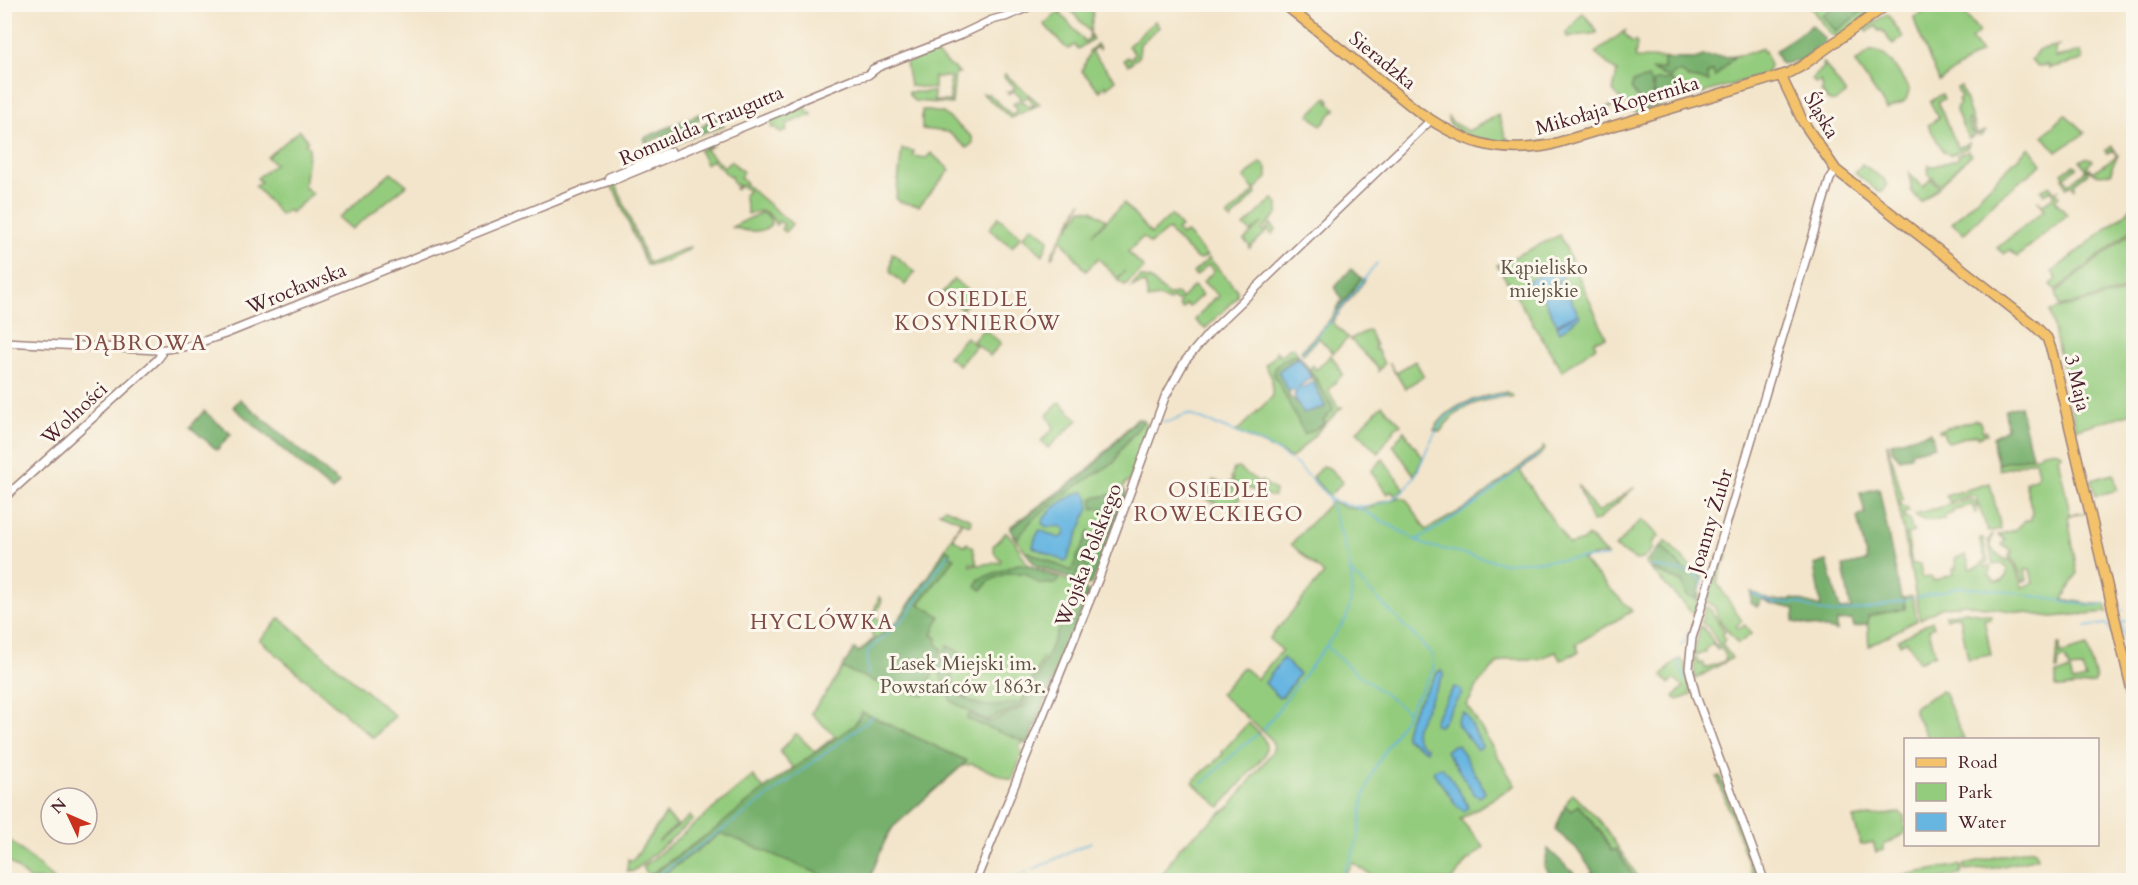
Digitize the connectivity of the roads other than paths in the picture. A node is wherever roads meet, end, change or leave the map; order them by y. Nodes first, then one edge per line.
1 (1036, 4) edge
2 (1284, 4) edge
3 (1888, 4) edge
4 (1780, 76) junction
5 (801, 100) junction
6 (1431, 120) junction
7 (630, 168) joint
8 (1836, 170) junction
9 (613, 180) joint
10 (586, 189) junction
11 (4, 342) edge
12 (158, 350) junction
13 (4, 498) edge
14 (2133, 699) edge
15 (976, 880) edge
16 (1764, 880) edge

1 - 5 street, Romualda Traugutta
2 - 6 main road, Sieradzka
3 - 4 main road, Mikołaja Kopernika
4 - 6 main road, Mikołaja Kopernika
4 - 8 main road, Śląska
5 - 7 street, Romualda Traugutta
5 - 9 street, Romualda Traugutta
6 - 15 street, Wojska Polskiego
7 - 10 street, Wrocławska
8 - 14 main road, 3 Maja
8 - 16 street, Joanny Żubr
9 - 10 street, Wrocławska
10 - 12 street, Wrocławska
11 - 12 street, Wrocławska
12 - 13 street, Wolności

